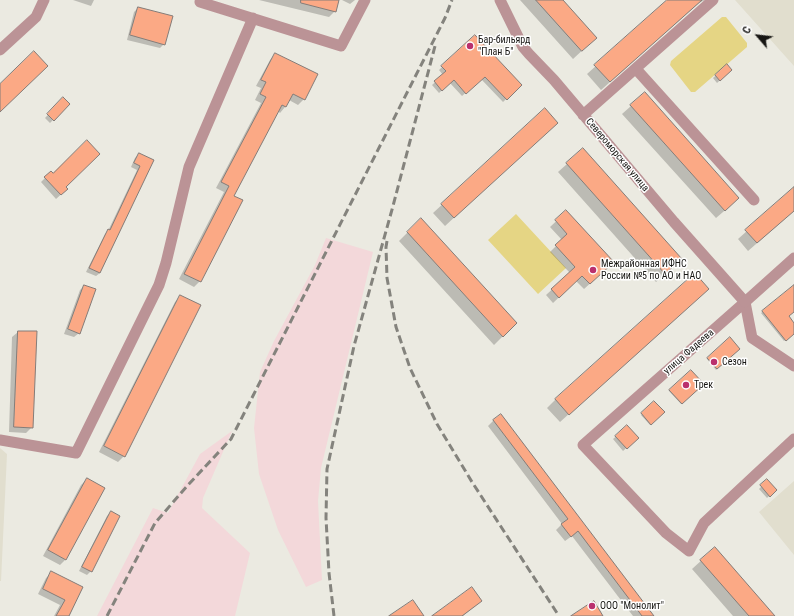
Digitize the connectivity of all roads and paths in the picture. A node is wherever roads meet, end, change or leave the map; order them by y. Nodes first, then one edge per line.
1 (44, 0) edge
2 (365, 0) edge
3 (500, 0) edge
4 (713, 0) edge
5 (200, 2) dead end
6 (253, 18) junction
7 (0, 50) edge
8 (636, 69) junction
9 (583, 115) junction
10 (754, 200) dead end
11 (794, 258) edge
12 (745, 302) junction
13 (794, 366) edge
14 (794, 439) edge
15 (0, 440) edge

1 - 7 street
2 - 6 street
3 - 9 street, Североморская улица
4 - 8 street
5 - 6 street
6 - 15 street
8 - 9 street
8 - 10 street
9 - 12 street, Североморская улица
11 - 12 street, улица Фадеева
12 - 13 street
12 - 14 street, улица Фадеева

